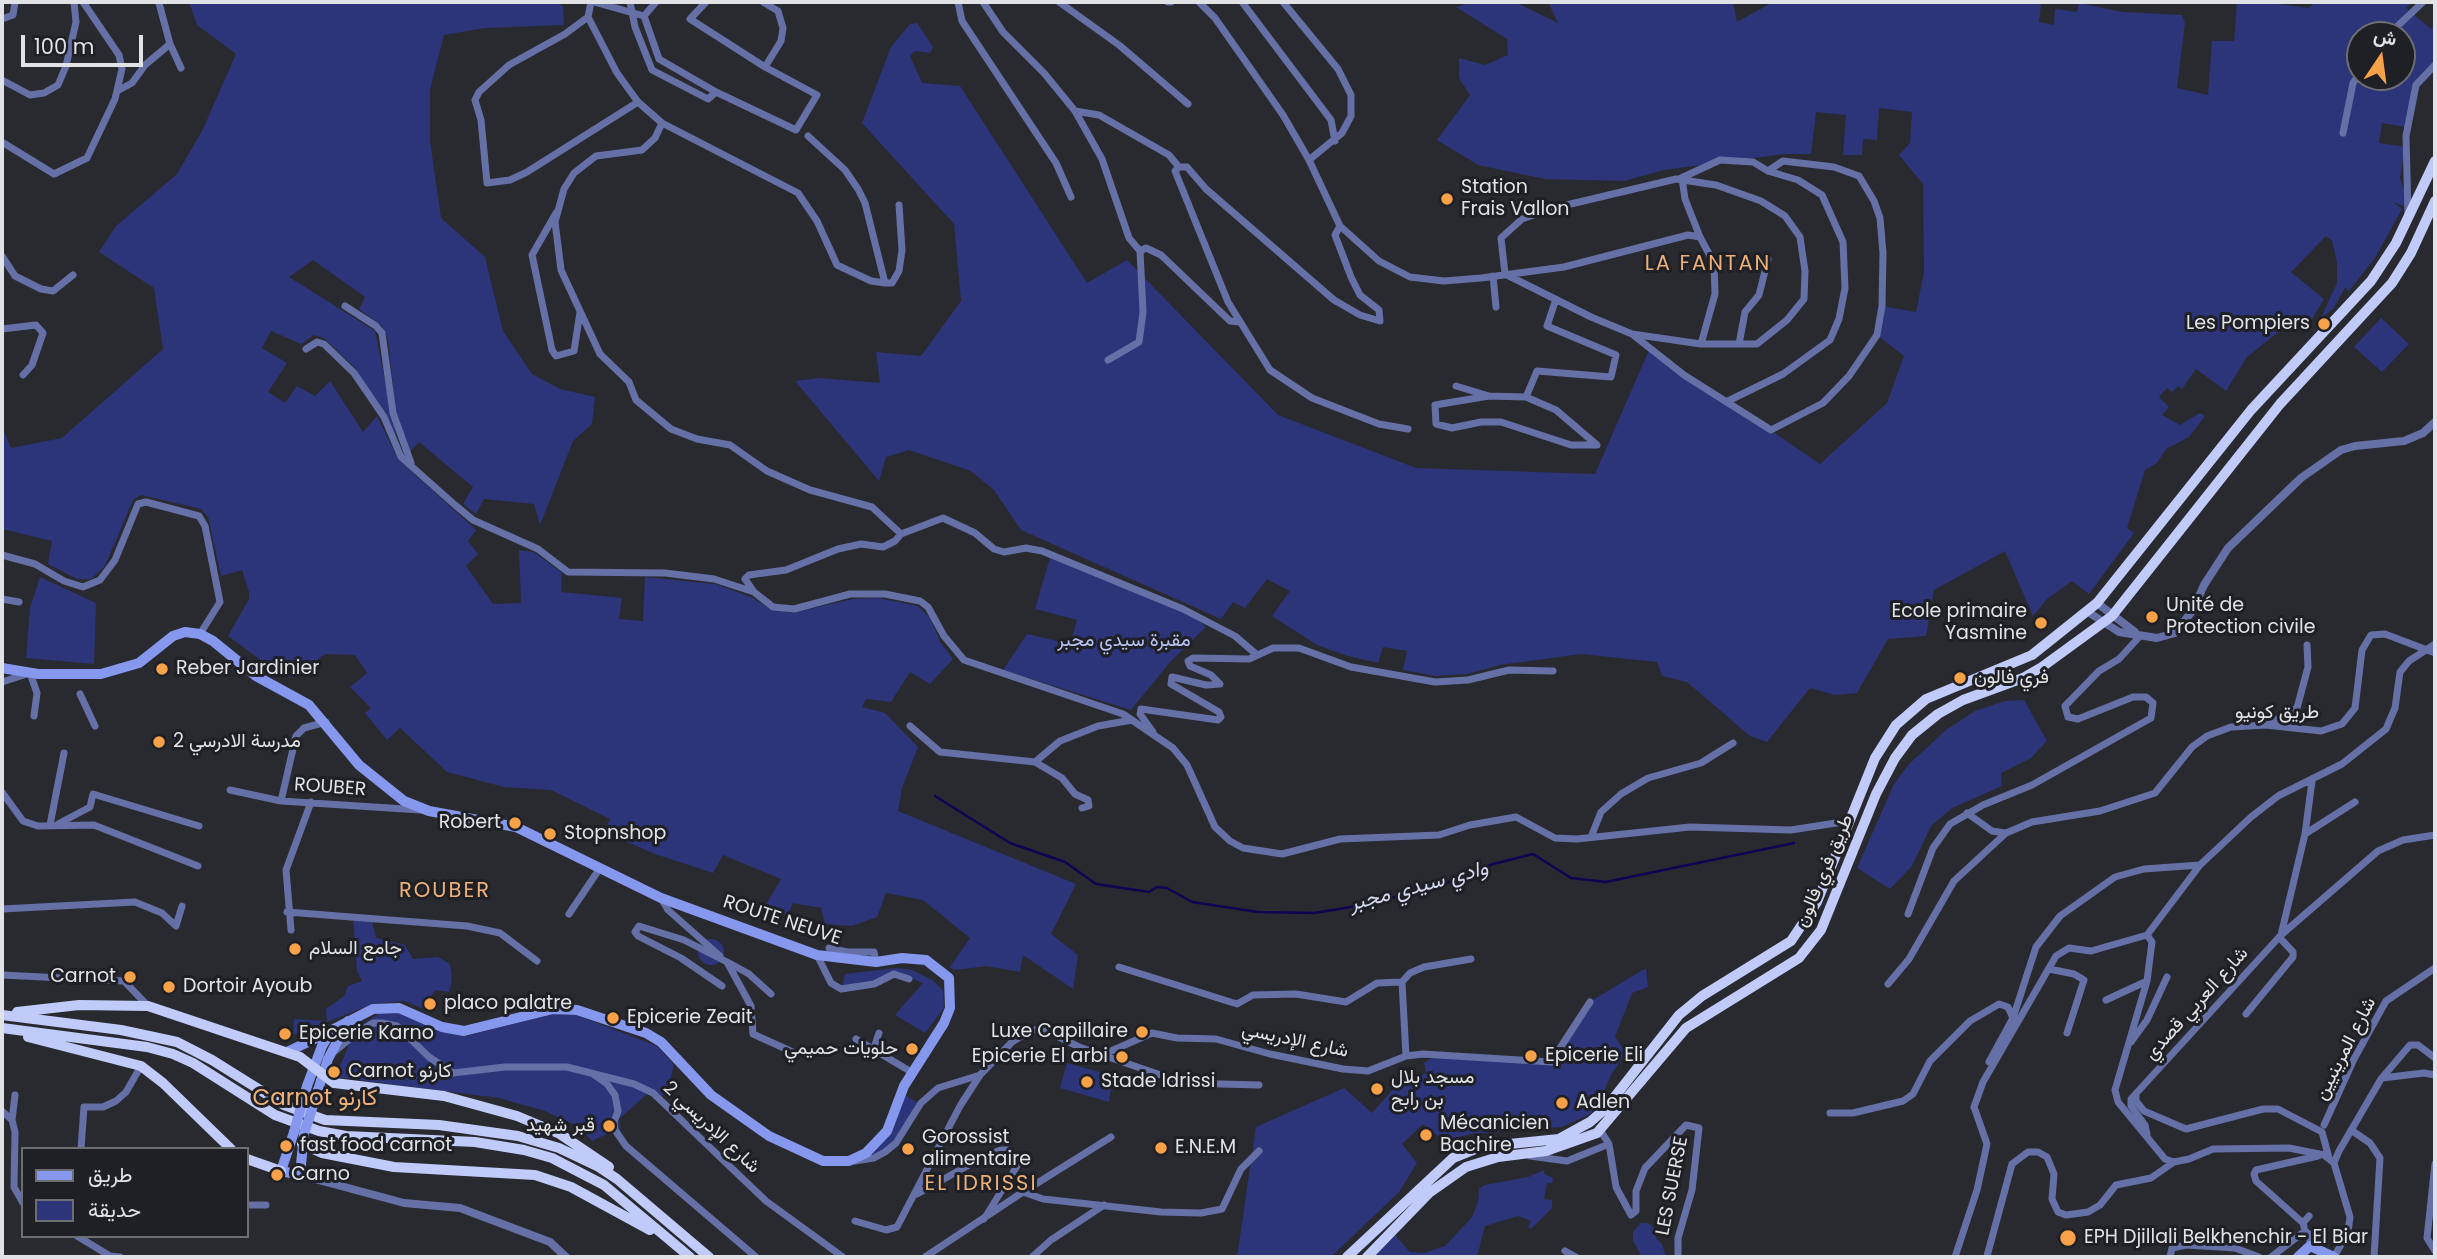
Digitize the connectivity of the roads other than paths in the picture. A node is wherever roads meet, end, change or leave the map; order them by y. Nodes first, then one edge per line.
1 (15, 2) edge
2 (74, 2) edge
3 (83, 2) edge
4 (592, 2) edge
5 (630, 2) edge
6 (656, 2) edge
7 (706, 2) edge
8 (763, 2) edge
9 (958, 2) edge
10 (983, 2) edge
11 (1059, 2) edge
12 (1199, 2) edge
13 (1242, 2) edge
14 (1283, 2) edge
15 (2423, 2) edge
16 (159, 3) edge
17 (632, 11) junction
18 (644, 16) junction
19 (588, 17) junction
20 (2, 19) edge
21 (2403, 21) edge
22 (170, 44) junction
23 (2435, 65) edge
24 (765, 67) junction
25 (181, 68) dead end
26 (2, 80) edge
27 (117, 91) junction
28 (2351, 91) edge
29 (716, 92) junction
30 (638, 102) junction
31 (1188, 104) dead end
32 (1074, 111) junction
33 (662, 123) junction
34 (2343, 133) dead end
35 (808, 136) dead end
36 (1335, 141) junction
37 (2, 142) edge
38 (1309, 160) junction
39 (2435, 161) edge
40 (1179, 167) junction
41 (1768, 171) junction
42 (1680, 179) junction
43 (1071, 197) dead end
44 (2435, 201) edge
45 (899, 205) dead end
46 (559, 210) junction
47 (1332, 211) junction
48 (2408, 218) junction
49 (1340, 226) junction
50 (1335, 235) junction
51 (1700, 237) junction
52 (555, 238) junction
53 (541, 241) junction
54 (1140, 251) junction
55 (2, 256) edge
56 (1768, 259) dead end
57 (1505, 274) junction
58 (73, 275) dead end
59 (1493, 276) junction
60 (885, 283) junction
61 (1556, 299) junction
62 (345, 306) dead end
63 (1496, 307) dead end
64 (580, 311) junction
65 (1380, 321) junction
66 (1239, 322) junction
67 (2, 329) edge
68 (1380, 331) dead end
69 (1632, 334) junction
70 (1702, 344) junction
71 (1739, 344) junction
72 (306, 349) dead end
73 (1108, 360) dead end
74 (23, 375) dead end
75 (1456, 386) dead end
76 (1489, 396) junction
77 (1526, 397) junction
78 (1728, 401) junction
79 (2435, 422) edge
80 (1408, 429) dead end
81 (412, 467) junction
82 (901, 534) junction
83 (2, 555) edge
84 (2110, 590) junction
85 (754, 592) junction
86 (2, 599) edge
87 (19, 602) dead end
88 (2098, 603) junction
89 (2122, 606) junction
90 (2088, 612) junction
91 (2112, 616) junction
92 (2102, 624) junction
93 (200, 634) junction
94 (2140, 636) junction
95 (2435, 644) edge
96 (2307, 645) dead end
97 (2431, 651) edge
98 (1256, 654) junction
99 (2, 668) edge
100 (1553, 671) dead end
101 (30, 673) junction
102 (2, 682) edge
103 (80, 694) dead end
104 (34, 716) dead end
105 (1133, 719) junction
106 (326, 722) junction
107 (2266, 725) junction
108 (95, 726) dead end
109 (910, 726) dead end
110 (1155, 735) junction
111 (1733, 743) dead end
112 (64, 753) dead end
113 (1035, 762) junction
114 (2312, 781) junction
115 (230, 790) dead end
116 (2, 792) edge
117 (281, 801) junction
118 (311, 802) junction
119 (2356, 802) dead end
120 (1082, 808) dead end
121 (429, 811) junction
122 (1967, 813) junction
123 (1849, 821) junction
124 (199, 825) dead end
125 (52, 826) junction
126 (2006, 833) junction
127 (2305, 834) junction
128 (2435, 835) edge
129 (1591, 837) junction
130 (2200, 865) junction
131 (198, 866) dead end
132 (600, 867) junction
133 (661, 898) junction
134 (182, 906) dead end
135 (2, 909) edge
136 (287, 912) junction
137 (569, 914) dead end
138 (1908, 914) dead end
139 (291, 930) dead end
140 (2147, 935) junction
141 (2280, 936) junction
142 (829, 948) dead end
143 (817, 956) junction
144 (1471, 959) dead end
145 (537, 961) dead end
146 (727, 962) junction
147 (876, 962) junction
148 (1119, 967) dead end
149 (2435, 968) edge
150 (2049, 969) junction
151 (2, 975) edge
152 (2167, 977) dead end
153 (909, 979) dead end
154 (2147, 981) junction
155 (1402, 982) junction
156 (1888, 984) dead end
157 (722, 986) dead end
158 (771, 994) dead end
159 (2106, 1000) dead end
160 (1590, 1002) dead end
161 (148, 1006) junction
162 (2, 1013) edge
163 (2246, 1014) dead end
164 (2013, 1018) junction
165 (349, 1021) junction
166 (2, 1029) edge
167 (332, 1030) junction
168 (879, 1033) dead end
169 (2067, 1033) dead end
170 (856, 1039) dead end
171 (2128, 1045) junction
172 (874, 1048) junction
173 (287, 1052) junction
174 (797, 1054) dead end
175 (1102, 1055) junction
176 (1406, 1056) junction
177 (2435, 1058) edge
178 (328, 1059) junction
179 (141, 1066) junction
180 (318, 1069) junction
181 (586, 1070) junction
182 (912, 1073) junction
183 (980, 1075) junction
184 (2435, 1075) edge
185 (2381, 1079) junction
186 (1983, 1082) junction
187 (308, 1084) junction
188 (1259, 1085) dead end
189 (319, 1088) junction
190 (2136, 1094) junction
191 (15, 1095) dead end
192 (2, 1111) edge
193 (1830, 1114) dead end
194 (12, 1120) junction
195 (2324, 1125) dead end
196 (1600, 1130) junction
197 (2351, 1130) junction
198 (298, 1137) junction
199 (1111, 1137) dead end
200 (2148, 1137) junction
201 (1609, 1144) junction
202 (81, 1147) edge
203 (229, 1147) edge
204 (1259, 1151) dead end
205 (1519, 1154) junction
206 (2324, 1155) junction
207 (248, 1159) edge
208 (849, 1161) junction
209 (2174, 1161) junction
210 (2334, 1163) junction
211 (2435, 1164) edge
212 (281, 1171) junction
213 (300, 1175) junction
214 (1023, 1192) junction
215 (916, 1195) junction
216 (21, 1200) edge
217 (248, 1205) edge
218 (266, 1205) dead end
219 (1104, 1205) junction
220 (2309, 1216) dead end
221 (665, 1219) junction
222 (855, 1221) dead end
223 (982, 1221) junction
224 (2304, 1227) junction
225 (81, 1238) edge
226 (2310, 1246) junction
227 (1565, 1251) dead end
228 (2435, 1251) edge
229 (688, 1256) edge
230 (1987, 1256) edge
231 (120, 1257) edge
232 (566, 1257) edge
233 (709, 1257) edge
234 (756, 1257) edge
235 (843, 1257) edge
236 (925, 1257) edge
237 (1032, 1257) edge
238 (1348, 1257) edge
239 (1367, 1257) edge
240 (1576, 1257) edge
241 (1678, 1257) edge
242 (1955, 1257) edge
243 (2170, 1257) edge
244 (2259, 1257) edge
245 (2271, 1257) edge
246 (2298, 1257) edge
247 (2334, 1257) edge
248 (2374, 1257) edge

1 - 20 street
2 - 26 street
3 - 27 street
4 - 17 street
4 - 19 street
5 - 17 street
6 - 18 street
7 - 24 street
8 - 24 street
9 - 43 street
10 - 32 street
11 - 31 street
12 - 38 street
13 - 36 street
14 - 36 street
15 - 21 street
16 - 22 street
17 - 18 street
17 - 29 street
18 - 29 street
19 - 30 street
19 - 30 street
22 - 25 street
22 - 27 street
23 - 48 street
24 - 29 street
27 - 37 street
28 - 34 street
30 - 33 street
32 - 40 street
32 - 54 street
33 - 46 street
33 - 60 street
35 - 60 street
36 - 38 street
38 - 47 street
39 - 48 highway
40 - 65 street
40 - 66 street
41 - 42 street
41 - 78 street
41 - 78 street
42 - 51 street
42 - 57 street
42 - 71 street
44 - 89 highway, طريق فري فالون
45 - 60 street
46 - 52 street
46 - 53 street
47 - 49 street
47 - 50 street
48 - 84 highway
49 - 50 street
49 - 59 street
50 - 65 street
51 - 57 street
51 - 70 street
52 - 53 street
52 - 64 street
53 - 64 street
54 - 66 street
54 - 73 street
55 - 58 street
56 - 71 street
57 - 59 street
57 - 61 street
59 - 63 street
61 - 69 street
61 - 77 street
62 - 81 street
64 - 82 street
65 - 68 street
66 - 80 street
67 - 74 street
69 - 70 street
69 - 78 street
70 - 71 street
72 - 81 street
75 - 76 street
76 - 77 street
76 - 77 street
79 - 94 street
81 - 85 street
82 - 85 street
82 - 98 street
83 - 93 street
84 - 88 highway
84 - 89 highway
85 - 105 street
86 - 87 street
88 - 90 highway
88 - 91 street
89 - 91 highway, طريق فري فالون
90 - 92 street
90 - 123 highway
91 - 92 highway, طريق فري فالون
91 - 94 street
92 - 94 street
92 - 196 highway, طريق فري فالون
93 - 101 main road
93 - 106 main road, ROUTE NEUVE
94 - 122 street
95 - 97 street
96 - 107 street
97 - 107 street, طريق كونيو
97 - 114 street
98 - 100 street
98 - 110 street
99 - 101 main road
101 - 102 street
101 - 104 street
103 - 108 street
105 - 110 street
105 - 113 street
106 - 117 street
106 - 121 main road, ROUTE NEUVE
107 - 126 street, طريق كونيو
109 - 113 street
110 - 129 street
111 - 129 street
112 - 125 street
113 - 120 street
114 - 127 street
114 - 130 street
115 - 117 street, ROUBER
116 - 125 street
117 - 118 street, ROUBER
118 - 121 street, ROUBER
118 - 136 street
119 - 127 street
121 - 132 main road, ROUTE NEUVE
122 - 126 street
122 - 138 street
123 - 129 street
123 - 238 highway
124 - 125 street
125 - 131 street
126 - 156 street
127 - 141 street
128 - 141 street, شارع العربي قصدي
130 - 140 street
130 - 164 street
132 - 133 main road, ROUTE NEUVE
132 - 137 street
133 - 143 main road, ROUTE NEUVE
133 - 146 street
134 - 135 street
136 - 139 street
136 - 145 street
140 - 150 street
140 - 154 street
141 - 163 street
141 - 190 street, شارع العربي قصدي
142 - 147 street
143 - 147 main road, ROUTE NEUVE
143 - 153 street
144 - 155 street, شارع الإدريسي
146 - 157 street
146 - 158 street
146 - 174 street
147 - 182 main road, ROUTE NEUVE
148 - 155 street, شارع الإدريسي
149 - 195 street, شارع المرينيين
150 - 169 street
150 - 186 street
151 - 161 street
152 - 171 street
154 - 159 street
154 - 171 street
155 - 176 street
160 - 176 street, شارع الإدريسي
161 - 162 highway
161 - 173 highway
162 - 221 highway
164 - 186 street
164 - 193 street
165 - 167 main road
165 - 178 main road
165 - 208 main road
166 - 179 highway
166 - 229 highway
167 - 173 main road
167 - 180 main road
168 - 172 street
170 - 172 street
171 - 200 street
172 - 182 street
173 - 180 highway
175 - 176 street, شارع الإدريسي
175 - 183 street
175 - 188 street
177 - 185 street
178 - 180 main road
178 - 181 street, شارع الإدريسي 2
179 - 202 street
179 - 203 highway
180 - 187 main road
180 - 189 main road
180 - 221 highway
181 - 234 street
181 - 235 street, شارع الإدريسي 2
182 - 208 main road, ROUTE NEUVE
183 - 208 street
183 - 215 street
184 - 185 street
185 - 197 street
186 - 242 street
187 - 189 main road
187 - 198 main road, bridge
189 - 198 main road, bridge
190 - 200 street
190 - 210 street
191 - 194 street
192 - 194 street
194 - 216 street
196 - 201 street, LES SUERSE
196 - 205 highway, طريق فري فالون
197 - 210 street
197 - 248 street
198 - 212 main road
198 - 213 main road
198 - 229 highway
199 - 214 street
200 - 209 street
201 - 205 street
201 - 241 street, LES SUERSE
204 - 219 street
205 - 239 highway, طريق فري فالون
206 - 209 street
206 - 210 street
206 - 224 street
207 - 212 highway
209 - 230 street
210 - 247 street
211 - 228 street
212 - 213 main road
213 - 232 street
214 - 219 street
214 - 223 street
215 - 222 street
215 - 223 street
217 - 218 street
219 - 237 street
220 - 224 street
221 - 233 highway
223 - 236 street
224 - 226 street
224 - 245 street
225 - 231 street
226 - 246 main road
226 - 247 main road
227 - 240 street
243 - 244 street

